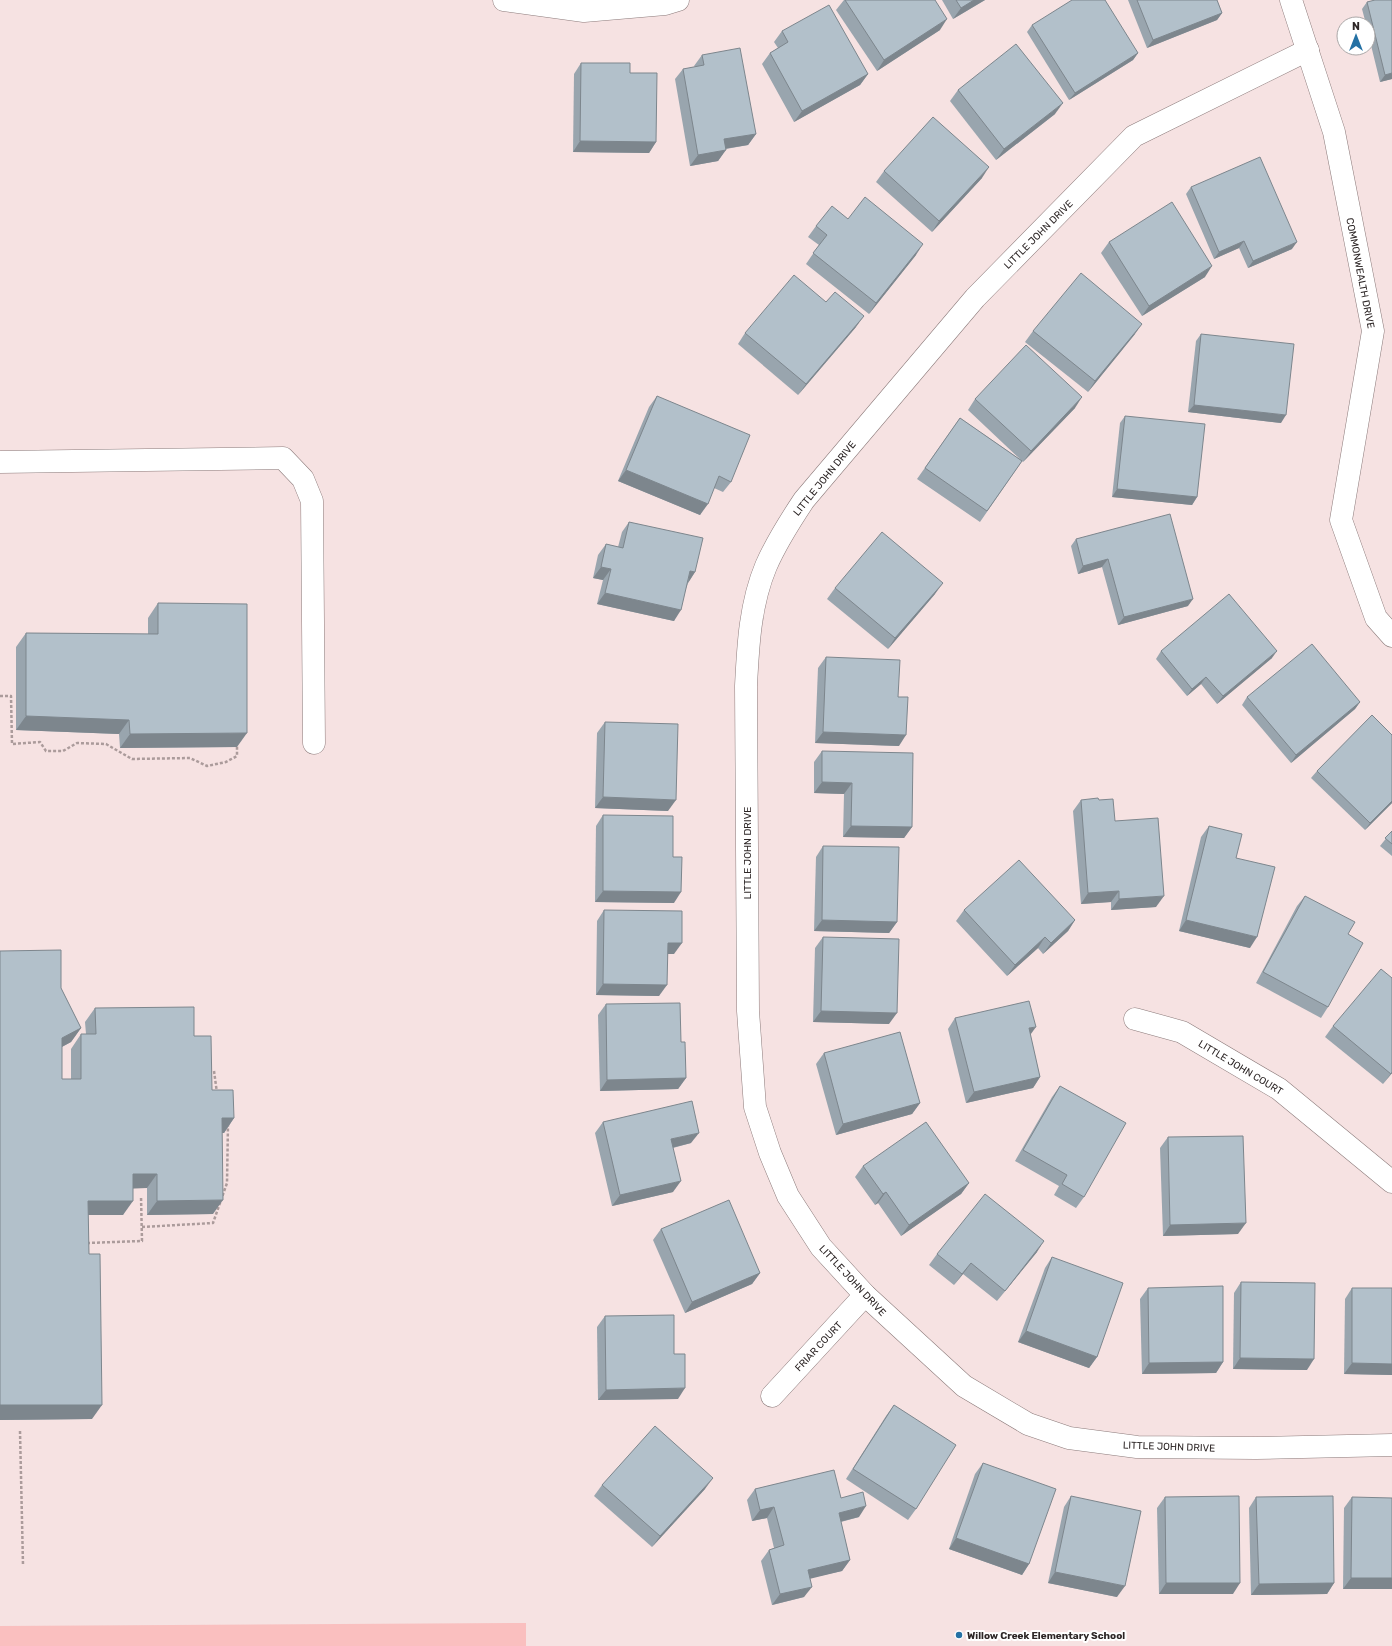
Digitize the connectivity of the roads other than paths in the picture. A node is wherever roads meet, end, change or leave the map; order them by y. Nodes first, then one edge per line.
1 (504, 0) edge
2 (678, 0) edge
3 (1291, 0) edge
4 (1308, 50) junction
5 (0, 462) edge
6 (1392, 636) edge
7 (314, 743) dead end
8 (1135, 1019) dead end
9 (1392, 1182) edge
10 (865, 1295) junction
11 (772, 1396) dead end
12 (1392, 1445) edge

1 - 2 street
3 - 4 street, COMMONWEALTH DRIVE
4 - 6 street, COMMONWEALTH DRIVE
4 - 10 street, LITTLE JOHN DRIVE
5 - 7 street
8 - 9 street, LITTLE JOHN COURT
10 - 11 street, FRIAR COURT
10 - 12 street, LITTLE JOHN DRIVE

